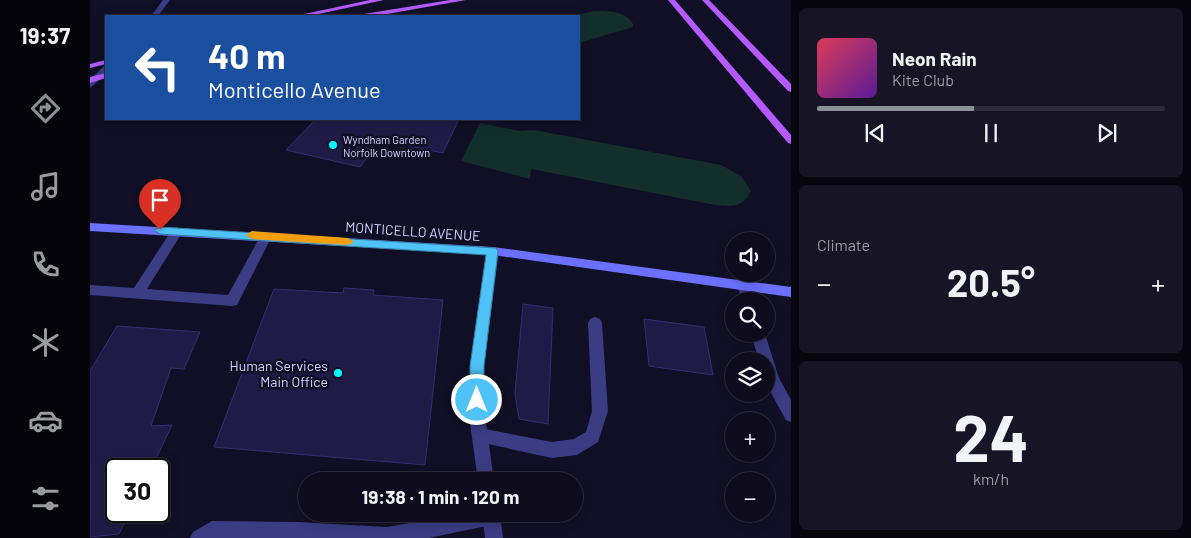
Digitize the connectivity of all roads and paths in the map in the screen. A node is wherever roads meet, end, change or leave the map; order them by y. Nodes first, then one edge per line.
1 (167, 0) edge
2 (381, 0) edge
3 (463, 0) edge
4 (671, 0) edge
5 (705, 0) edge
6 (155, 15) edge
7 (304, 15) edge
8 (370, 15) edge
9 (105, 62) edge
10 (90, 66) edge
11 (98, 77) edge
12 (90, 85) edge
13 (791, 90) edge
14 (791, 141) edge
15 (90, 227) edge
16 (177, 231) junction
17 (266, 236) junction
18 (492, 251) junction
19 (744, 285) junction
20 (90, 290) edge
21 (138, 292) junction
22 (746, 292) edge
23 (791, 292) edge
24 (595, 323) dead end
25 (775, 386) edge
26 (791, 415) edge
27 (480, 436) junction
28 (485, 472) edge
29 (460, 522) edge
30 (492, 522) edge
31 (275, 535) edge
32 (388, 537) edge
33 (199, 538) edge
34 (494, 538) edge

1 - 6 street
2 - 7 main road
3 - 8 main road
4 - 14 main road
5 - 13 main road
9 - 10 main road
11 - 12 street
15 - 16 main road, MONTICELLO AVENUE
16 - 17 main road, MONTICELLO AVENUE
16 - 21 street
17 - 18 main road, MONTICELLO AVENUE
17 - 21 street
18 - 19 main road, MONTICELLO AVENUE
18 - 27 street
19 - 22 street
19 - 23 main road, MONTICELLO AVENUE
20 - 21 street
24 - 27 street
25 - 26 street
27 - 28 street
29 - 32 street
30 - 34 street
31 - 32 street
31 - 33 street

